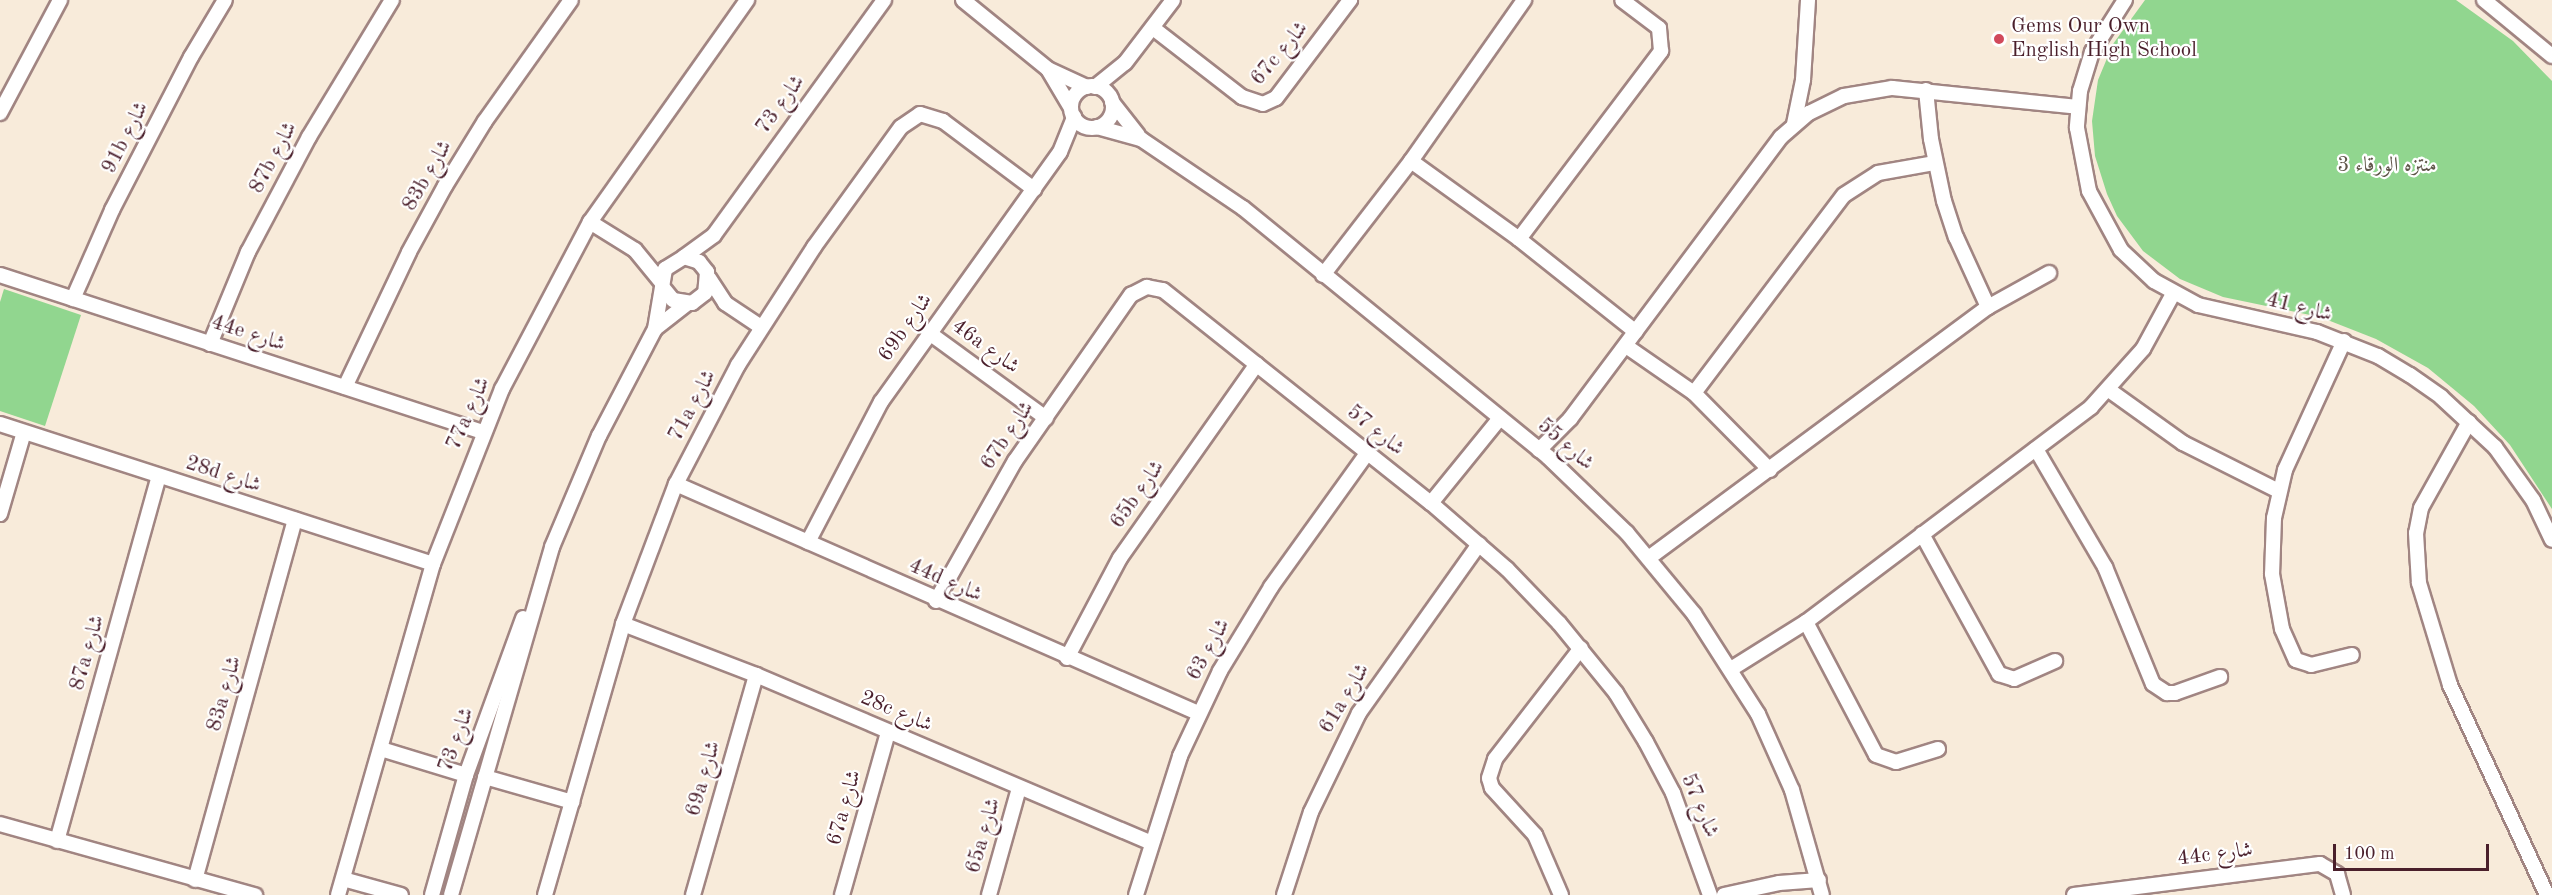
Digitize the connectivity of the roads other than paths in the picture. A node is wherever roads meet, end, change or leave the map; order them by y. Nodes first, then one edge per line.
1 (60, 0) edge
2 (225, 0) edge
3 (392, 0) edge
4 (571, 0) edge
5 (747, 0) edge
6 (884, 0) edge
7 (963, 0) edge
8 (1173, 0) edge
9 (1350, 0) edge
10 (1524, 0) edge
11 (1622, 0) edge
12 (1808, 0) edge
13 (2125, 0) edge
14 (2484, 0) edge
15 (1153, 28) junction
16 (2552, 56) edge
17 (1125, 63) junction
18 (1048, 69) junction
19 (1091, 87) junction
20 (1926, 90) junction
21 (1112, 101) junction
22 (2078, 107) junction
23 (1072, 112) junction
24 (0, 113) edge
25 (1794, 124) junction
26 (1094, 128) junction
27 (1141, 139) junction
28 (1060, 152) junction
29 (1411, 161) junction
30 (1935, 163) junction
31 (1034, 189) junction
32 (590, 222) junction
33 (714, 236) junction
34 (1519, 238) junction
35 (634, 250) junction
36 (680, 258) junction
37 (706, 273) junction
38 (2049, 273) dead end
39 (1323, 275) junction
40 (0, 276) edge
41 (663, 286) junction
42 (2173, 294) junction
43 (73, 299) junction
44 (1126, 302) joint
45 (690, 303) junction
46 (1988, 307) junction
47 (733, 310) junction
48 (761, 327) junction
49 (655, 329) junction
50 (928, 332) junction
51 (1636, 332) junction
52 (2344, 341) junction
53 (210, 344) junction
54 (1626, 346) junction
55 (1257, 364) junction
56 (345, 387) junction
57 (2109, 390) junction
58 (1694, 393) junction
59 (1046, 418) junction
60 (1500, 418) junction
61 (2469, 422) junction
62 (0, 424) edge
63 (24, 432) junction
64 (483, 432) junction
65 (2036, 449) junction
66 (1368, 452) junction
67 (1544, 454) junction
68 (1770, 470) junction
69 (159, 477) junction
70 (676, 484) junction
71 (2279, 491) junction
72 (1431, 503) junction
73 (0, 514) edge
74 (295, 520) junction
75 (1922, 534) junction
76 (2552, 540) edge
77 (808, 542) junction
78 (1479, 544) junction
79 (1650, 557) junction
80 (433, 564) junction
81 (936, 601) junction
82 (533, 604) junction
83 (1806, 622) junction
84 (623, 624) junction
85 (1581, 648) junction
86 (2352, 655) dead end
87 (1067, 658) junction
88 (2055, 661) dead end
89 (1734, 673) junction
90 (756, 675) junction
91 (2220, 677) dead end
92 (1198, 713) junction
93 (888, 732) junction
94 (381, 749) junction
95 (1938, 749) dead end
96 (466, 775) junction
97 (484, 777) junction
98 (1019, 788) junction
99 (573, 802) junction
100 (0, 824) edge
101 (57, 841) junction
102 (1150, 842) junction
103 (1818, 875) junction
104 (343, 879) junction
105 (195, 880) junction
106 (255, 895) edge
107 (338, 895) edge
108 (401, 895) edge
109 (432, 895) edge
110 (451, 895) edge
111 (545, 895) edge
112 (693, 895) edge
113 (842, 895) edge
114 (989, 895) edge
115 (1136, 895) edge
116 (1284, 895) edge
117 (1561, 895) edge
118 (1710, 895) edge
119 (1724, 895) edge
120 (1822, 895) edge
121 (2074, 895) edge
122 (2343, 895) edge
123 (2547, 895) edge

1 - 24 street
2 - 43 street, 91b شارع
3 - 53 street, 87b شارع
4 - 56 street, 83b شارع
5 - 32 street, 77a شارع
6 - 33 street, شارع 73
7 - 18 street
8 - 15 street
9 - 15 street, 67c شارع
10 - 29 street
11 - 34 street
12 - 25 street
13 - 22 street, شارع 41
14 - 16 street
15 - 17 street
17 - 19 street
17 - 21 street
18 - 19 street
18 - 23 street
19 - 21 street
19 - 23 street
20 - 22 street
20 - 25 street
20 - 30 street
21 - 26 street
21 - 27 street, شارع 55
22 - 42 street, شارع 41
23 - 26 street
23 - 28 street, 69b شارع
25 - 51 street
26 - 27 street, شارع 55
26 - 28 street, 69b شارع
27 - 39 street, شارع 55
28 - 31 street, 69b شارع
29 - 34 street
29 - 39 street
30 - 46 street
30 - 58 street
31 - 48 street, 71a شارع
31 - 50 street, 69b شارع
32 - 35 street
32 - 64 street, 77a شارع
33 - 36 street, شارع 73
33 - 37 street, شارع 73
34 - 51 street
35 - 36 street
35 - 41 street
36 - 37 street
36 - 41 street
37 - 45 street
37 - 47 street
38 - 46 street
39 - 60 street, شارع 55
40 - 43 street, 44e شارع
41 - 45 street
41 - 49 street, شارع 73
42 - 52 street, شارع 41
42 - 57 street
43 - 53 street, 44e شارع
44 - 55 street, شارع 57
44 - 59 street, 67b شارع
45 - 47 street
45 - 49 street, شارع 73
46 - 68 street
47 - 48 street
48 - 70 street, 71a شارع
49 - 82 street, شارع 73
50 - 59 street, 46a شارع
50 - 77 street, 69b شارع
51 - 54 street
52 - 61 street, شارع 41
52 - 71 street
53 - 56 street, 44e شارع
54 - 58 street
54 - 67 street
55 - 66 street, شارع 57
55 - 87 street, 65b شارع
56 - 64 street, 44e شارع
57 - 65 street
57 - 71 street
58 - 68 street
59 - 81 street, 67b شارع
60 - 67 street, شارع 55
60 - 72 street
61 - 76 street, شارع 41
61 - 123 street
62 - 63 street, 28d شارع
63 - 69 street, 28d شارع
63 - 73 street
64 - 80 street, 77a شارع
65 - 75 street
65 - 91 street
66 - 72 street, شارع 57
66 - 92 street, شارع 63
67 - 79 street, شارع 55
68 - 79 street
69 - 74 street, 28d شارع
69 - 101 street, 87a شارع
70 - 77 street, 44d شارع
70 - 84 street, 71a شارع
71 - 86 street
72 - 78 street, شارع 57
74 - 80 street, 28d شارع
74 - 105 street, 83a شارع
75 - 83 street
75 - 88 street
77 - 81 street, 44d شارع
78 - 85 street, شارع 57
78 - 116 street, 61a شارع
79 - 89 street, شارع 55
80 - 94 street, 77a شارع
81 - 87 street, 44d شارع
82 - 96 street, شارع 73
82 - 97 street, شارع 73
83 - 89 street
83 - 95 street
84 - 90 street, 28c شارع
84 - 99 street, 71a شارع
85 - 117 street
85 - 118 street, شارع 57
87 - 92 street, 44d شارع
89 - 103 street, شارع 55
90 - 93 street, 28c شارع
90 - 112 street, 69a شارع
92 - 102 street, شارع 63
93 - 98 street, 28c شارع
93 - 113 street, 67a شارع
94 - 96 street
94 - 104 street, 77a شارع
96 - 109 street, شارع 73
97 - 99 street
97 - 110 street, شارع 73
98 - 102 street, 28c شارع
98 - 114 street, 65a شارع
99 - 111 street, 71a شارع
100 - 101 street
101 - 105 street
102 - 115 street, شارع 63
103 - 119 street
103 - 120 street, شارع 55
104 - 107 street, 77a شارع
104 - 108 street
105 - 106 street
121 - 122 street, 44c شارع

